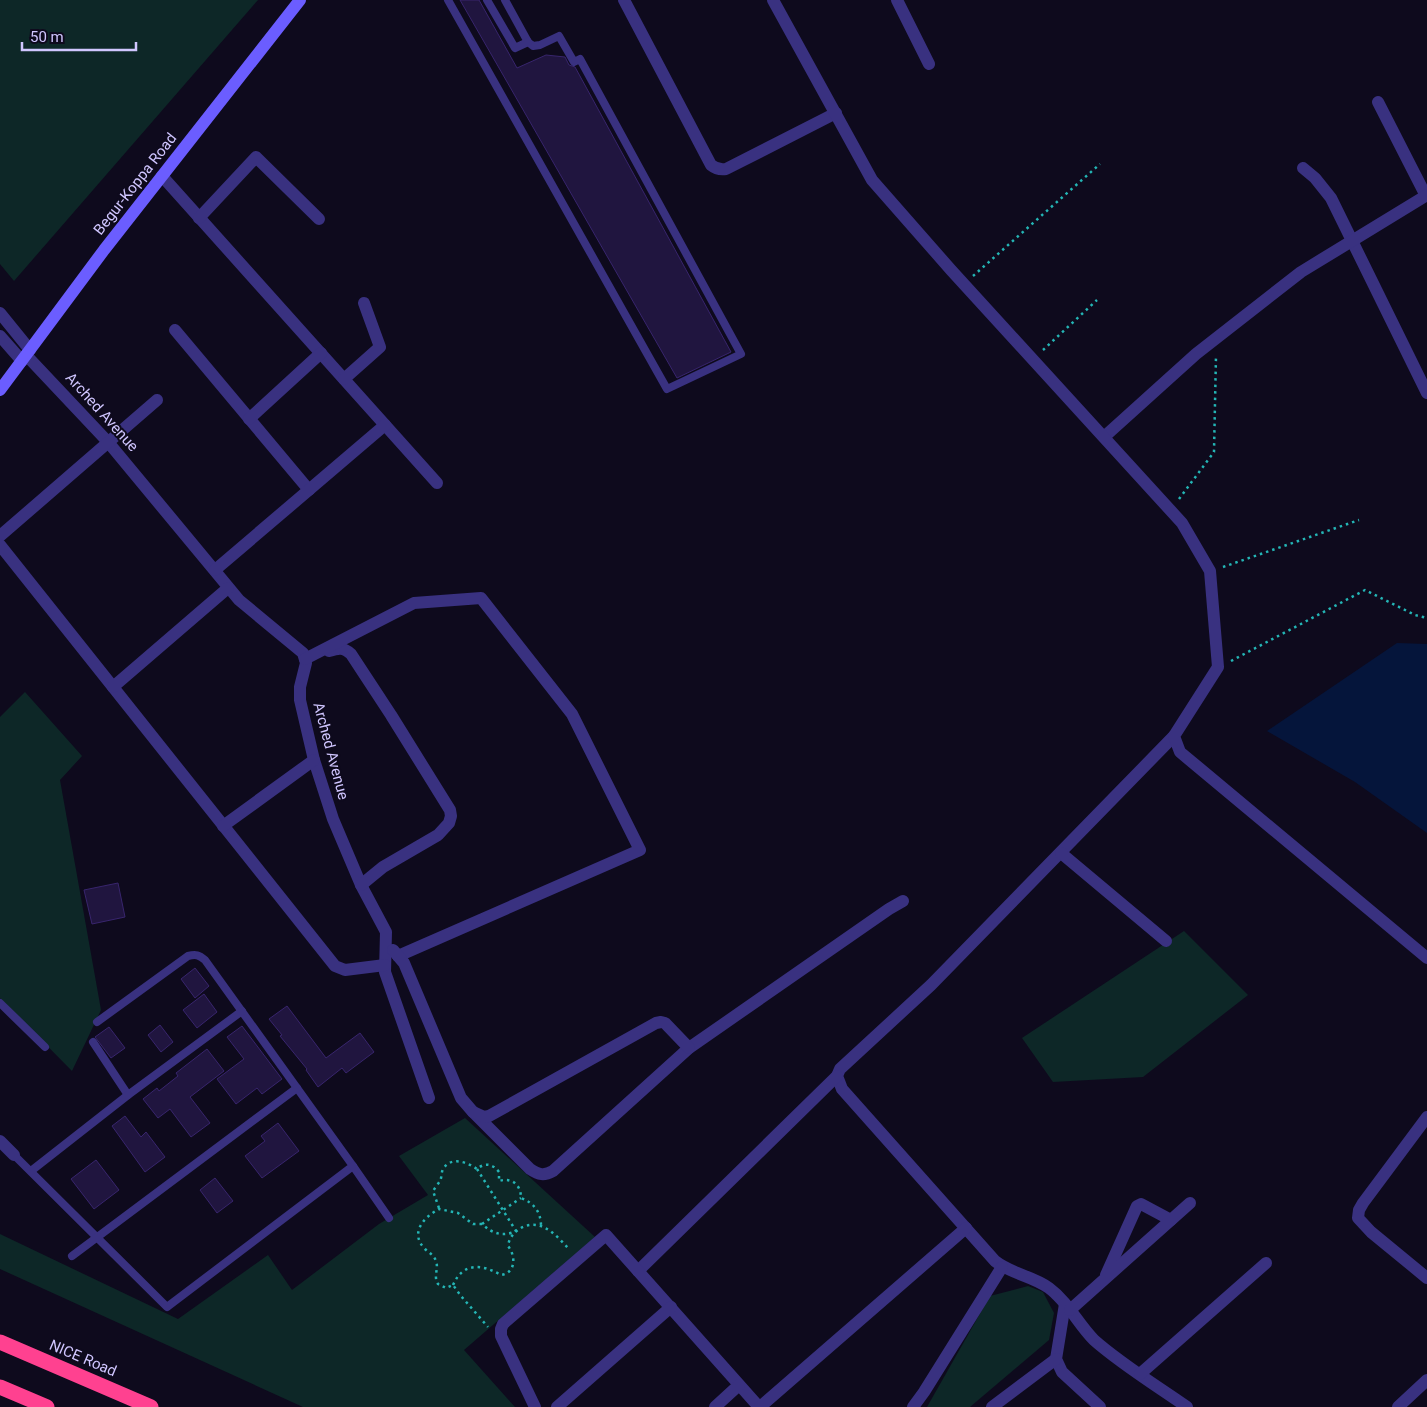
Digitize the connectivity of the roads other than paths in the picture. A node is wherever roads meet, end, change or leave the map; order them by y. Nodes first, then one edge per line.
1 (300, 0) edge
2 (448, 0) edge
3 (487, 0) edge
4 (505, 0) edge
5 (624, 0) edge
6 (773, 0) edge
7 (897, 0) edge
8 (528, 42) junction
9 (929, 64) dead end
10 (1378, 102) dead end
11 (836, 113) junction
12 (1303, 168) dead end
13 (162, 176) junction
14 (1426, 195) edge
15 (199, 218) junction
16 (319, 219) dead end
17 (1353, 240) junction
18 (364, 303) dead end
19 (0, 313) edge
20 (175, 330) dead end
21 (0, 336) edge
22 (321, 353) junction
23 (26, 355) junction
24 (344, 379) junction
25 (0, 390) edge
26 (1427, 393) edge
27 (157, 400) dead end
28 (249, 419) junction
29 (385, 425) junction
30 (1104, 437) junction
31 (108, 442) junction
32 (437, 483) dead end
33 (309, 490) junction
34 (0, 536) edge
35 (0, 545) edge
36 (214, 570) junction
37 (228, 588) junction
38 (306, 658) junction
39 (113, 687) junction
40 (1174, 736) junction
41 (314, 760) junction
42 (224, 826) junction
43 (1061, 853) junction
44 (361, 885) junction
45 (903, 901) dead end
46 (1166, 941) dead end
47 (386, 943) junction
48 (398, 956) junction
49 (1427, 958) edge
50 (384, 965) junction
51 (0, 1003) edge
52 (242, 1011) junction
53 (97, 1022) dead end
54 (92, 1042) dead end
55 (45, 1048) dead end
56 (689, 1048) junction
57 (837, 1076) junction
58 (297, 1088) junction
59 (128, 1095) junction
60 (428, 1098) dead end
61 (472, 1112) junction
62 (1427, 1117) edge
63 (0, 1141) edge
64 (14, 1155) joint
65 (353, 1166) junction
66 (31, 1171) junction
67 (1190, 1203) dead end
68 (388, 1218) dead end
69 (1171, 1220) junction
70 (966, 1228) junction
71 (96, 1237) junction
72 (72, 1256) dead end
73 (1266, 1262) dead end
74 (1002, 1267) junction
75 (638, 1271) junction
76 (1425, 1272) edge
77 (1105, 1279) junction
78 (670, 1307) junction
79 (1067, 1307) junction
80 (0, 1342) edge
81 (1056, 1358) junction
82 (1140, 1374) junction
83 (1427, 1380) edge
84 (740, 1385) junction
85 (0, 1387) edge
86 (149, 1406) edge
87 (47, 1407) edge
88 (535, 1407) edge
89 (557, 1407) edge
90 (714, 1407) edge
91 (759, 1407) edge
92 (912, 1407) edge
93 (992, 1407) edge
94 (1100, 1407) edge
95 (1187, 1407) edge
96 (1398, 1407) edge

1 - 13 main road, Begur-Koppa Road
2 - 8 lane
3 - 8 lane
4 - 8 lane
5 - 11 street
6 - 11 street
7 - 9 street
10 - 14 street
11 - 30 street
12 - 17 street
13 - 15 street
13 - 23 main road, Begur-Koppa Road
14 - 17 street
15 - 16 street
15 - 22 street
17 - 26 street
17 - 30 street
18 - 24 street
19 - 23 street
20 - 28 street
21 - 23 street
22 - 24 street
22 - 28 street
23 - 25 main road, Begur-Koppa Road
23 - 31 street, Arched Avenue
24 - 29 street
27 - 31 street
28 - 33 street
29 - 32 street
29 - 33 street
30 - 40 street
31 - 34 street
31 - 36 street, Arched Avenue
33 - 36 street
35 - 39 street
36 - 37 street, Arched Avenue
37 - 38 street, Arched Avenue
37 - 39 street
38 - 41 street, Arched Avenue
38 - 44 street
38 - 48 street
39 - 42 street
40 - 43 street
40 - 49 street
41 - 42 street
41 - 44 street, Arched Avenue
42 - 50 street
43 - 46 street
43 - 57 street
44 - 47 street, Arched Avenue
45 - 56 street
47 - 48 street, Arched Avenue
47 - 50 street
48 - 61 street, Arched Avenue
50 - 60 street
51 - 55 lane
52 - 53 lane
52 - 58 lane
52 - 59 lane
54 - 59 lane
56 - 61 street
56 - 61 street, Arched Avenue
57 - 70 street
57 - 75 street
58 - 65 lane
58 - 71 lane
59 - 66 lane
62 - 76 street
63 - 64 street
64 - 66 lane
65 - 68 lane
65 - 71 lane
66 - 71 lane
67 - 69 street
69 - 77 street
69 - 77 street
70 - 74 street
70 - 91 street
71 - 72 lane
73 - 82 street
74 - 79 street
74 - 92 street
75 - 78 street
75 - 88 street
77 - 79 street
78 - 84 street
78 - 89 street
79 - 81 street
79 - 82 street
80 - 86 highway, NICE Road
81 - 93 street
81 - 94 street
82 - 95 street
83 - 96 street
84 - 90 street
84 - 91 street
85 - 87 highway

